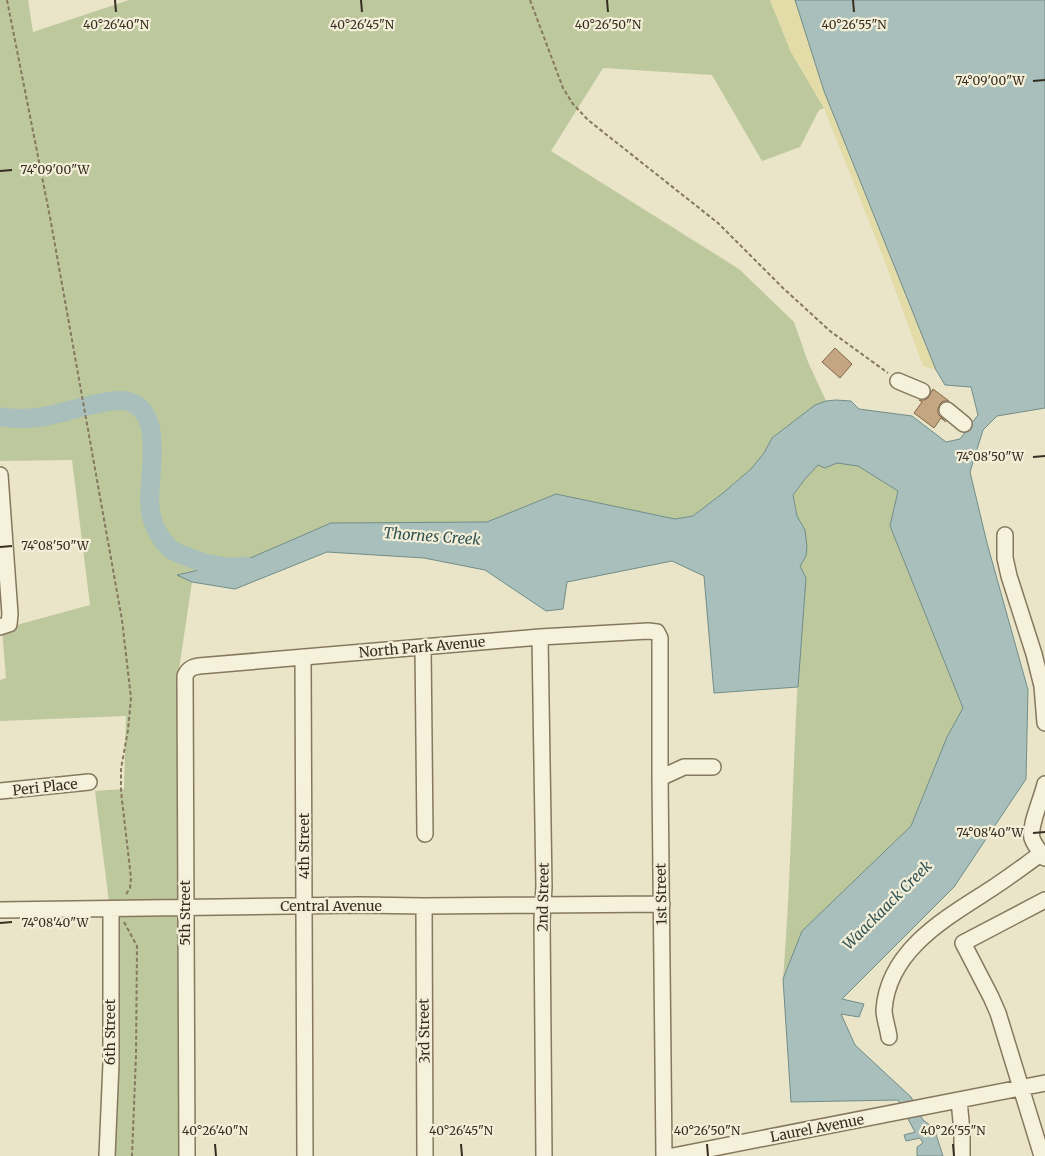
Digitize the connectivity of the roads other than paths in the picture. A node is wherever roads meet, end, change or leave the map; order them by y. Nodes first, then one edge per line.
1 (898, 381) road end
2 (922, 391) dead end
3 (946, 410) dead end
4 (964, 424) dead end
5 (0, 475) edge
6 (1005, 535) dead end
7 (4, 626) edge
8 (657, 632) joint
9 (540, 637) junction
10 (423, 647) junction
11 (303, 657) junction
12 (188, 670) joint
13 (1045, 723) edge
14 (713, 767) dead end
15 (660, 778) junction
16 (89, 782) dead end
17 (1045, 784) edge
18 (0, 791) edge
19 (425, 834) dead end
20 (1043, 856) edge
21 (1045, 900) edge
22 (662, 904) junction
23 (543, 905) junction
24 (304, 906) junction
25 (424, 906) junction
26 (185, 907) junction
27 (119, 908) junction
28 (0, 910) edge
29 (889, 1036) dead end
30 (1045, 1083) edge
31 (1022, 1088) junction
32 (959, 1100) junction
33 (1041, 1145) edge
34 (107, 1156) edge
35 (187, 1156) edge
36 (305, 1156) edge
37 (425, 1156) edge
38 (544, 1156) edge
39 (664, 1156) edge
40 (673, 1156) edge
41 (962, 1156) edge
42 (1042, 1156) edge

1 - 2 street
3 - 4 street
5 - 7 street
6 - 13 street
8 - 9 street, North Park Avenue
8 - 15 street, 1st Street
9 - 10 street, North Park Avenue
9 - 23 street, 2nd Street
10 - 11 street, North Park Avenue
10 - 19 street
11 - 12 street, North Park Avenue
11 - 24 street, 4th Street
12 - 26 street, 5th Street
14 - 15 street
15 - 22 street, 1st Street
16 - 18 street, Peri Place
17 - 20 street
20 - 29 street
21 - 31 street
22 - 23 street, Central Avenue
22 - 39 street, 1st Street
23 - 25 street, Central Avenue
23 - 38 street, 2nd Street
24 - 25 street, Central Avenue
24 - 26 street, Central Avenue
24 - 36 street, 4th Street
25 - 37 street, 3rd Street
26 - 27 street, Central Avenue
26 - 35 street, 5th Street
27 - 28 street, Central Avenue
27 - 34 street, 6th Street
30 - 31 street, Laurel Avenue
31 - 32 street, Laurel Avenue
31 - 33 street
32 - 40 street, Laurel Avenue
32 - 41 street
33 - 42 street

